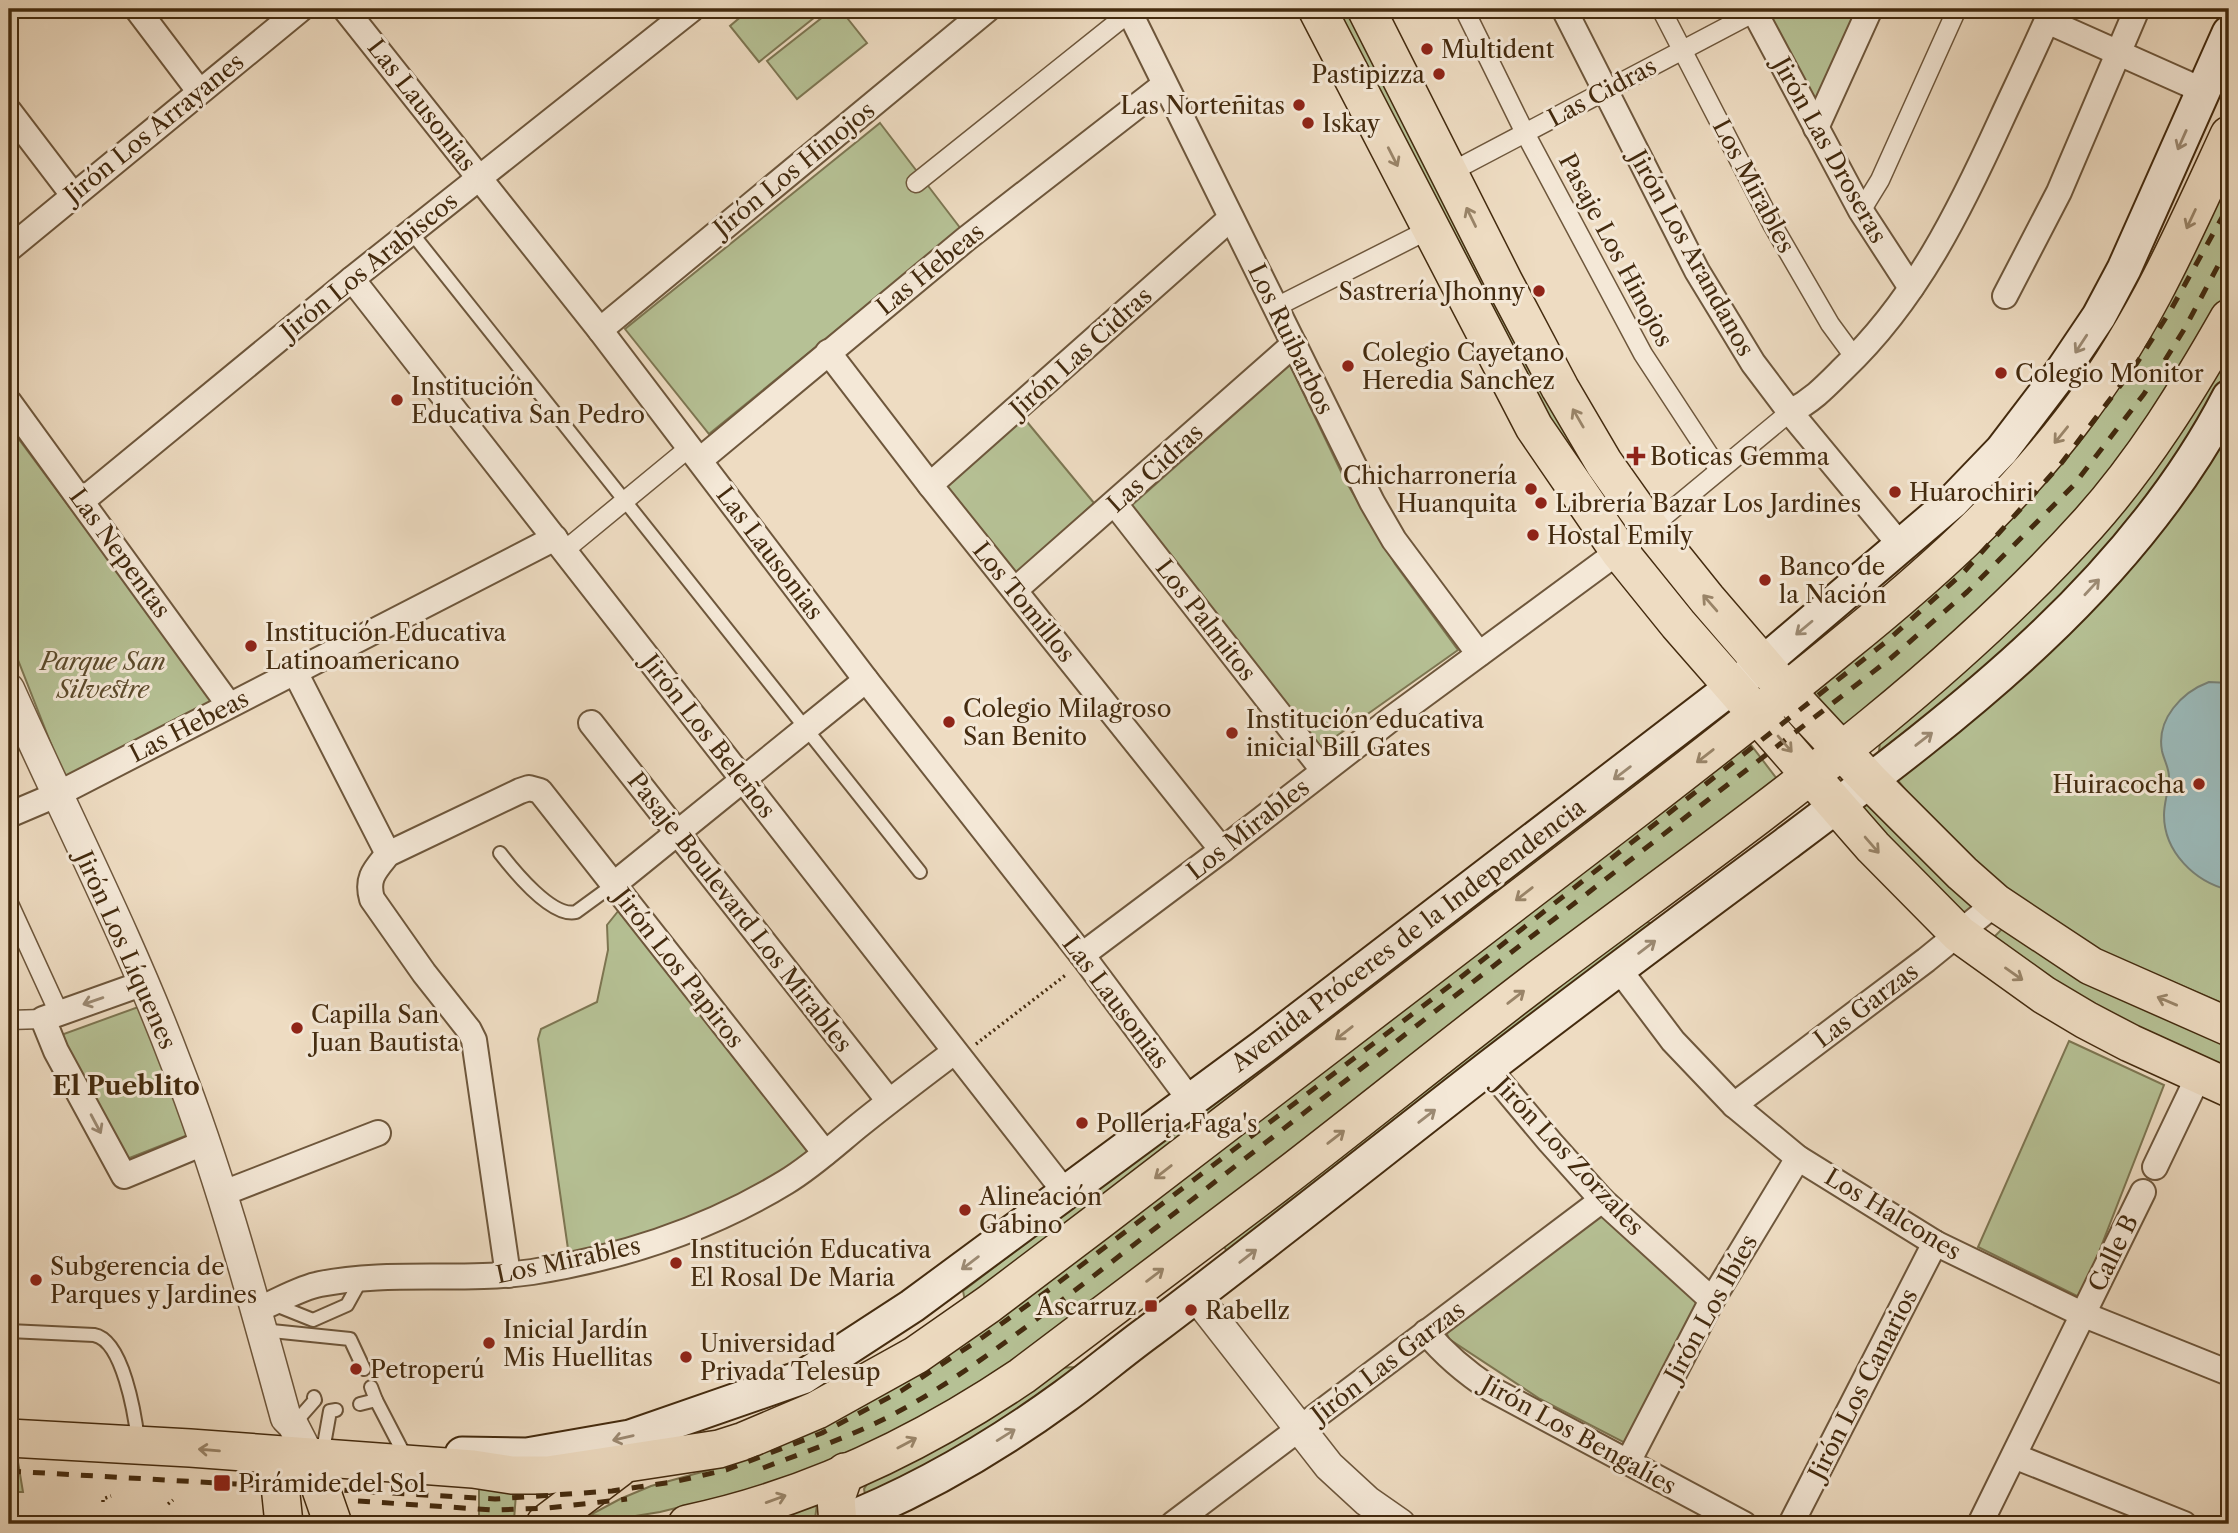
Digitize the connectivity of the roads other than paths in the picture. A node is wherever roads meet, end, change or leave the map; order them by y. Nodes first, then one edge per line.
1 (137, 9) edge
2 (301, 9) edge
3 (345, 9) edge
4 (692, 9) edge
5 (988, 9) edge
6 (1317, 9) edge
7 (1366, 9) edge
8 (1464, 9) edge
9 (1564, 9) edge
10 (1661, 9) edge
11 (1870, 9) edge
12 (1957, 9) edge
13 (2137, 9) edge
14 (1129, 10) edge
15 (1754, 10) edge
16 (2049, 15) edge
17 (2229, 33) edge
18 (1682, 50) junction
19 (2118, 51) junction
20 (1164, 85) junction
21 (199, 91) junction
22 (1605, 91) junction
23 (2204, 91) junction
24 (9, 111) edge
25 (1816, 128) junction
26 (1525, 133) junction
27 (2229, 135) edge
28 (1449, 173) junction
29 (479, 177) junction
30 (916, 183) dead end
31 (73, 195) junction
32 (1861, 211) junction
33 (1231, 218) junction
34 (1430, 229) junction
35 (411, 232) junction
36 (9, 249) edge
37 (352, 279) junction
38 (1911, 288) junction
39 (2006, 296) dead end
40 (1276, 307) junction
41 (2229, 318) edge
42 (600, 330) junction
43 (1294, 344) junction
44 (828, 352) junction
45 (1855, 358) junction
46 (2229, 397) edge
47 (9, 402) edge
48 (1790, 412) junction
49 (695, 453) junction
50 (1719, 470) junction
51 (930, 485) junction
52 (624, 500) junction
53 (82, 501) junction
54 (1115, 504) junction
55 (1650, 528) junction
56 (560, 544) junction
57 (1901, 546) junction
58 (1619, 551) junction
59 (1015, 590) junction
60 (1479, 654) junction
61 (295, 672) junction
62 (1749, 675) junction
63 (866, 680) junction
64 (9, 689) edge
65 (1787, 692) junction
66 (229, 705) junction
67 (1759, 714) junction
68 (591, 723) dead end
69 (806, 730) junction
70 (1841, 750) junction
71 (1323, 769) junction
72 (1811, 774) junction
73 (743, 780) junction
74 (1870, 781) junction
75 (56, 795) junction
76 (1838, 805) junction
77 (9, 816) edge
78 (676, 832) junction
79 (1222, 850) junction
80 (500, 853) dead end
81 (388, 854) junction
82 (920, 872) dead end
83 (1962, 873) junction
84 (1903, 879) junction
85 (613, 885) junction
86 (1996, 903) junction
87 (9, 904) edge
88 (1959, 934) junction
89 (1084, 957) junction
90 (1618, 968) junction
91 (144, 983) junction
92 (51, 1016) junction
93 (9, 1020) edge
94 (2229, 1027) edge
95 (956, 1055) junction
96 (1488, 1068) junction
97 (2214, 1082) edge
98 (1190, 1100) junction
99 (889, 1101) junction
100 (1734, 1105) junction
101 (378, 1133) dead end
102 (206, 1142) junction
103 (825, 1153) junction
104 (1798, 1158) junction
105 (2155, 1167) dead end
106 (1065, 1192) junction
107 (2143, 1192) dead end
108 (221, 1194) junction
109 (1602, 1200) junction
110 (1935, 1243) junction
111 (508, 1275) junction
112 (362, 1278) junction
113 (1196, 1296) junction
114 (1712, 1300) junction
115 (2082, 1314) junction
116 (263, 1315) junction
117 (313, 1320) junction
118 (9, 1331) edge
119 (1426, 1332) junction
120 (302, 1340) junction
121 (364, 1369) dead end
122 (2229, 1373) edge
123 (803, 1377) junction
124 (371, 1387) dead end
125 (376, 1400) junction
126 (360, 1404) dead end
127 (1299, 1429) junction
128 (9, 1438) edge
129 (297, 1443) junction
130 (139, 1445) junction
131 (403, 1452) junction
132 (2014, 1456) junction
133 (1628, 1462) junction
134 (626, 1464) junction
135 (845, 1472) junction
136 (284, 1524) edge
137 (333, 1524) edge
138 (545, 1524) edge
139 (687, 1524) edge
140 (837, 1524) edge
141 (1173, 1524) edge
142 (1399, 1524) edge
143 (1744, 1524) edge
144 (1791, 1524) edge
145 (1980, 1524) edge
146 (2184, 1524) edge

1 - 21 street
2 - 21 street, Jirón Los Arrayanes
3 - 29 street, Las Lausonias
4 - 29 street, Jirón Los Arabiscos
5 - 42 street, Jirón Los Hinojos
6 -> 34 main road
7 - 28 main road
8 - 26 street, Pasaje Los Hinojos
9 - 22 street, Jirón Los Arandanos
10 - 18 street, Los Mirables
11 - 25 street
12 - 32 street
13 - 19 street
14 - 20 street, Los Ruibarbos
14 - 30 street
15 - 18 street, Las Cidras
15 - 25 street, Jirón Las Droseras
16 - 19 street
16 - 38 street
17 - 23 main road, Avenida Próceres de la Independencia
18 - 22 street, Las Cidras
18 - 45 street, Los Mirables
19 - 23 street
19 - 39 street
20 - 33 street, Los Ruibarbos
20 - 44 street, Las Hebeas
21 - 31 street, Jirón Los Arrayanes
22 - 26 street, Las Cidras
22 - 48 street, Jirón Los Arandanos
23 -> 57 main road, Avenida Próceres de la Independencia
24 - 31 street
25 - 32 street, Jirón Las Droseras
26 - 28 street, Las Cidras
26 - 50 street, Pasaje Los Hinojos
27 -> 65 main road, Avenida Próceres de la Independencia
55 -> 28 main road
29 - 35 street, Jirón Los Arabiscos
29 - 42 street, Las Lausonias
31 - 36 street, Jirón Los Arrayanes
32 - 38 street, Jirón Las Droseras
33 - 40 street, Los Ruibarbos
33 - 51 street, Jirón Las Cidras
34 - 40 street
34 - 58 main road
35 - 37 street, Jirón Los Arabiscos
35 - 52 lane
37 - 53 street, Jirón Los Arabiscos
37 - 56 street, Jirón Los Beleños
38 - 45 street
40 - 43 street, Los Ruibarbos
41 - 70 main road
42 - 49 street, Las Lausonias
43 - 54 street, Las Cidras
43 - 60 street, Los Ruibarbos
44 - 49 street, Las Hebeas
44 - 51 street, Los Tomillos
45 - 48 street
74 -> 46 main road
47 - 53 street, Las Nepentas
48 - 50 street
48 - 57 street, Jirón Los Arandanos
49 - 52 street
49 - 63 street, Las Lausonias
50 - 55 street
51 - 59 street, Los Tomillos
52 - 56 street
52 - 69 lane
53 - 66 street, Las Nepentas
54 - 59 street, Las Cidras
54 - 71 street, Los Palmitos
55 - 58 street, Los Mirables
62 -> 55 main road
56 - 61 street, Las Hebeas
56 - 73 street, Jirón Los Beleños
57 -> 62 main road, Avenida Próceres de la Independencia
58 - 60 street, Los Mirables
58 - 62 main road
59 - 79 street, Los Tomillos
60 - 71 street, Los Mirables
61 - 66 street, Las Hebeas
61 - 81 street
62 - 65 main road
62 - 67 main road
62 -> 98 main road, Avenida Próceres de la Independencia
63 - 69 street
63 - 89 street, Las Lausonias
64 - 75 street, Jirón Los Líquenes
65 - 67 main road, Avenida Próceres de la Independencia
65 - 70 main road
66 - 75 street, Las Hebeas
67 -> 72 main road
67 -> 134 main road, Avenida Próceres de la Independencia
68 - 78 street, Pasaje Boulevard Los Mirables
69 - 73 street
69 - 82 lane
70 - 72 main road
70 - 74 main road
71 - 79 street, Los Mirables
72 - 76 main road
135 -> 72 main road
73 - 78 street
73 - 95 street, Jirón Los Beleños
74 - 76 main road
74 - 83 main road
75 - 77 street, Las Hebeas
75 - 91 street, Jirón Los Líquenes
76 -> 84 main road
90 -> 76 main road
78 - 85 street
78 - 99 street, Pasaje Boulevard Los Mirables
79 - 89 street, Los Mirables
80 - 85 lane
81 - 85 street, Jirón Los Papiros
81 - 111 street
83 - 84 street
83 - 86 main road
84 - 88 main road
85 - 103 street, Jirón Los Papiros
86 - 88 street, Las Garzas
94 -> 86 main road
87 - 92 street
88 -> 97 main road
88 - 100 street, Las Garzas
89 - 98 street, Las Lausonias
90 - 96 main road
90 - 100 street, Los Halcones
91 -> 92 street
91 - 102 street, Jirón Los Líquenes
92 - 93 street
92 -> 102 street
95 - 99 street, Los Mirables
95 - 106 street, Jirón Los Beleños
96 - 109 street, Jirón Los Zorzales
113 -> 96 main road
97 - 105 street
98 - 106 main road, Avenida Próceres de la Independencia
99 - 103 street, Los Mirables
100 - 104 street, Los Halcones
101 - 108 street
102 - 108 street, Jirón Los Líquenes
103 - 111 street, Los Mirables
104 - 110 street, Los Halcones
104 - 114 street, Jirón Los Ibíes
106 -> 123 main road, Avenida Próceres de la Independencia
107 - 115 street, Calle B
108 - 116 street, Jirón Los Líquenes
109 - 114 street, Jirón Los Zorzales
109 - 119 street, Jirón Las Garzas
110 - 115 street, Los Halcones
110 - 144 street, Jirón Los Canarios
111 - 112 street, Los Mirables
112 - 116 street, Los Mirables
112 - 117 lane
113 - 127 street
140 -> 113 main road
114 - 133 street, Jirón Los Ibíes
115 - 122 street, Los Halcones
115 - 132 street, Calle B
116 - 117 lane
116 - 120 lane
116 - 129 street, Jirón Los Líquenes
117 - 120 lane
118 - 130 lane
119 - 127 street, Jirón Las Garzas
119 - 133 street, Jirón Los Bengalíes
120 - 121 lane
123 -> 131 main road, Avenida Próceres de la Independencia
123 - 134 main road
124 - 125 lane
125 - 126 lane
125 - 131 lane
127 - 141 street, Jirón Las Garzas
127 - 142 street
128 - 130 main road, Avenida Próceres de la Independencia
129 - 129 lane
129 -> 130 main road, Avenida Próceres de la Independencia
129 - 131 main road, Avenida Próceres de la Independencia
129 - 134 main road, Avenida Próceres de la Independencia
129 - 136 main road
129 - 137 main road
132 - 145 street, Calle B
132 - 146 street
133 - 143 street, Jirón Los Bengalíes
134 - 138 main road
139 -> 135 main road
135 - 140 main road

